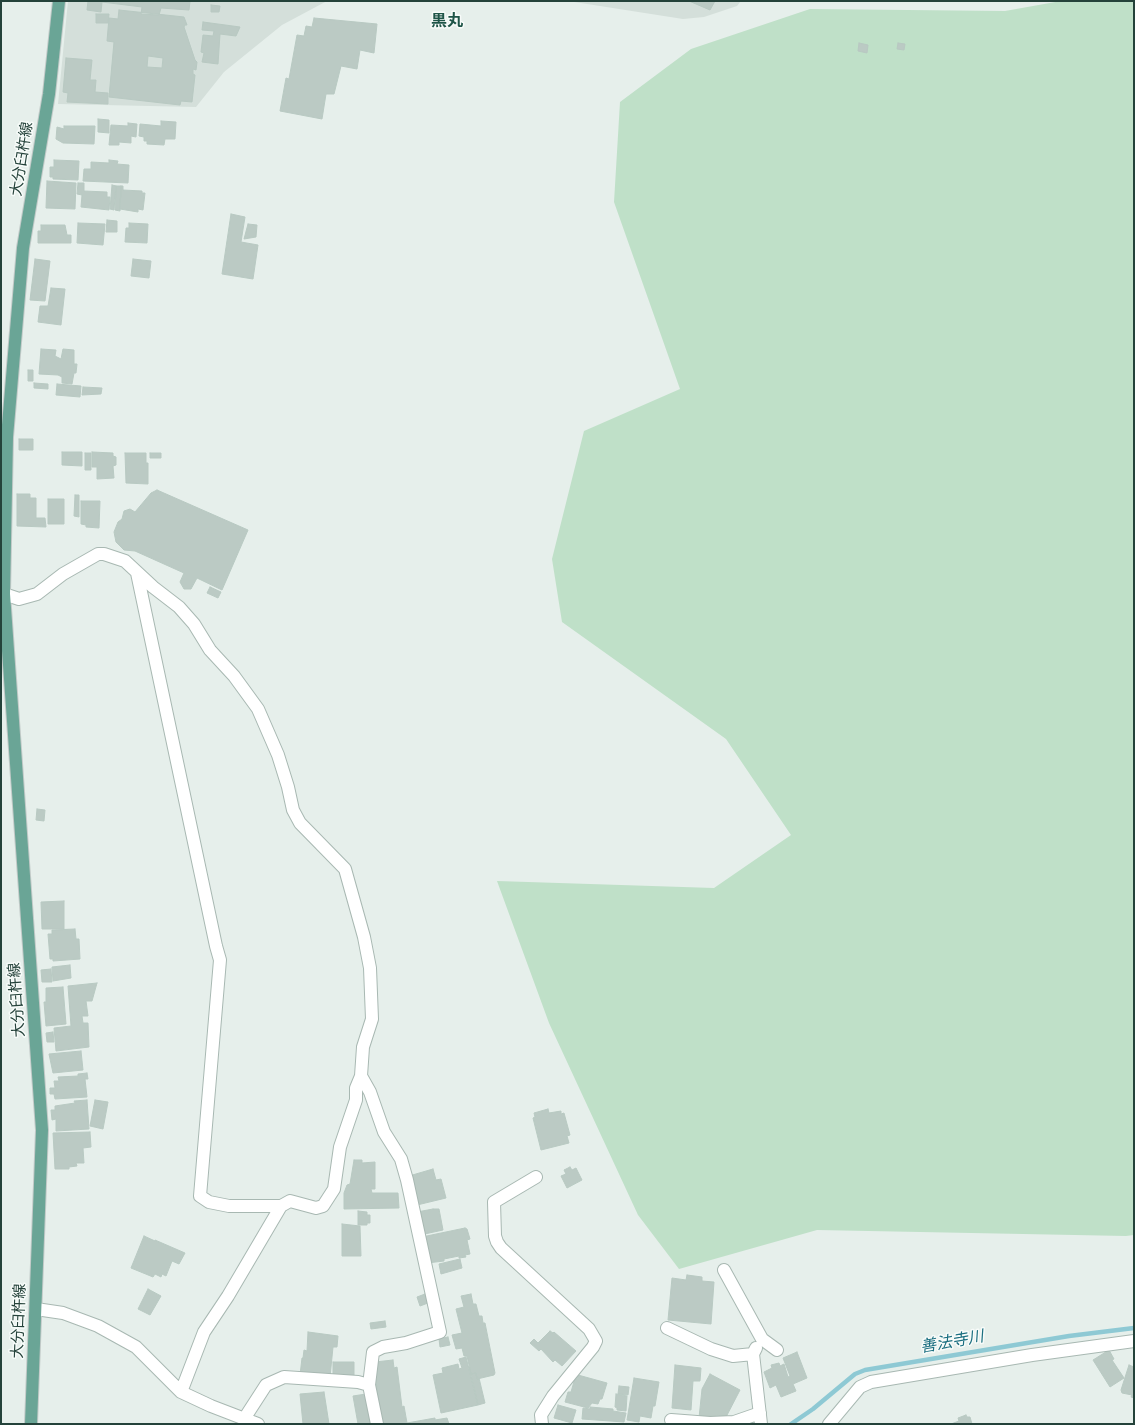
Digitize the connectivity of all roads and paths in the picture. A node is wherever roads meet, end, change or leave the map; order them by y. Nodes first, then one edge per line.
1 (59, 1) edge
2 (4, 437) edge
3 (137, 573) junction
4 (4, 594) junction
5 (361, 1076) junction
6 (536, 1178) dead end
7 (281, 1206) junction
8 (724, 1270) dead end
9 (36, 1309) junction
10 (667, 1328) dead end
11 (762, 1338) junction
12 (1134, 1341) edge
13 (777, 1350) dead end
14 (753, 1354) junction
15 (369, 1385) junction
16 (181, 1392) junction
17 (244, 1419) junction
18 (671, 1420) dead end
19 (761, 1420) edge
20 (541, 1422) edge
21 (31, 1424) edge
22 (258, 1424) edge
23 (377, 1424) edge
24 (830, 1424) edge

1 - 2 main road, 大分臼杵線
2 - 4 main road, 大分臼杵線
3 - 4 street
3 - 5 street
3 - 7 street
4 - 9 main road, 大分臼杵線
5 - 7 street
5 - 15 street
6 - 20 street
7 - 16 street
8 - 11 street
9 - 16 street
9 - 21 main road, 大分臼杵線
10 - 14 street
11 - 13 street
11 - 14 street
12 - 24 street
14 - 19 street
15 - 17 street
15 - 23 street
16 - 17 street
17 - 22 street
18 - 19 street

